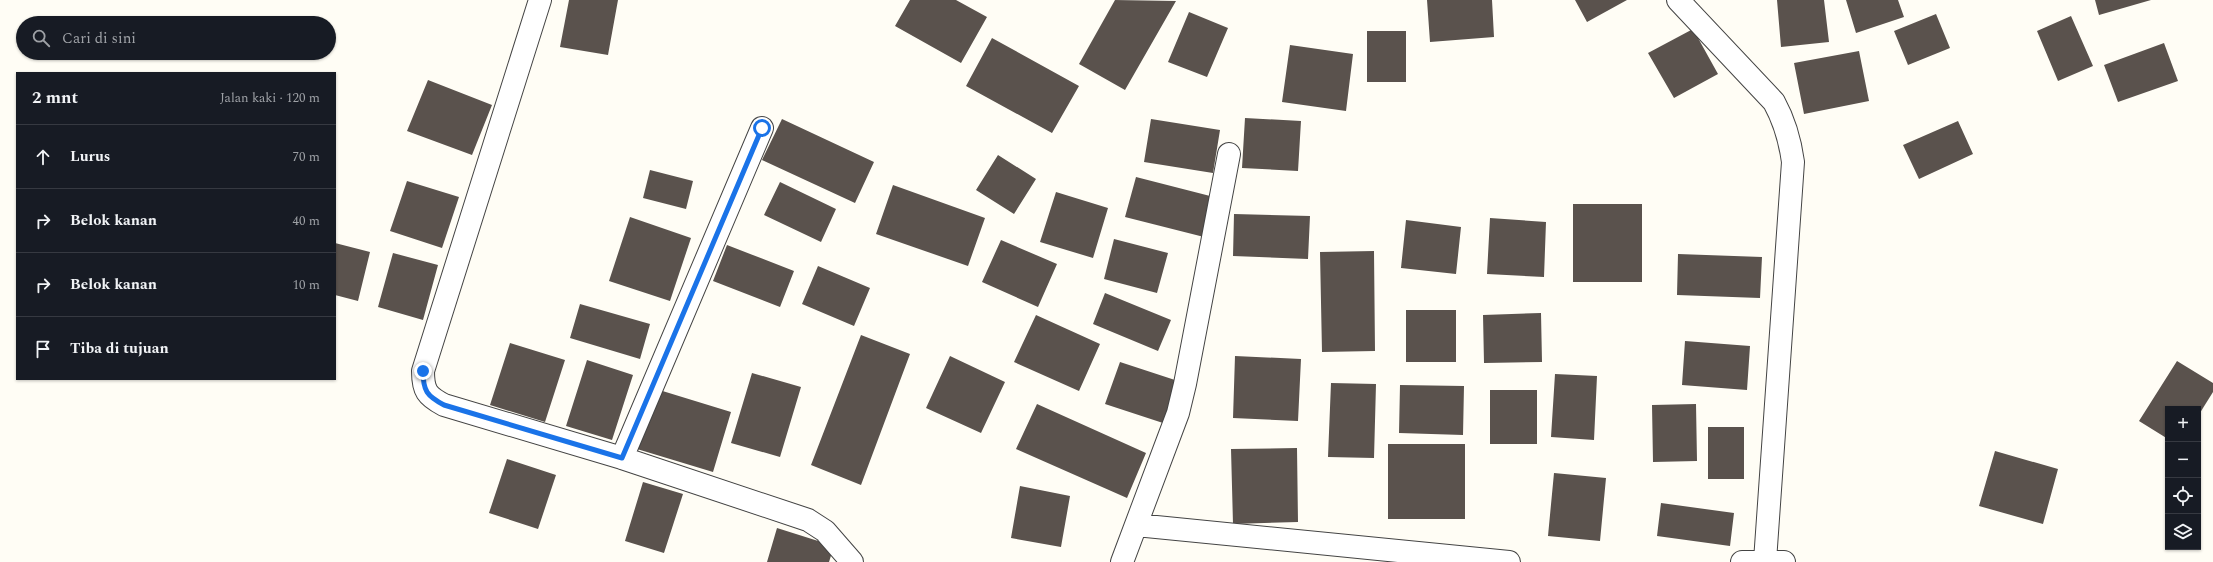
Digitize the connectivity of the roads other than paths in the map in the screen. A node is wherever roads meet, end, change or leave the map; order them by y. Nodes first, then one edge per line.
1 (540, 0) edge
2 (1678, 0) edge
3 (762, 128) dead end
4 (1229, 154) dead end
5 (622, 458) junction
6 (1136, 525) junction
7 (1774, 561) edge
8 (852, 562) edge
9 (1122, 562) edge
10 (1509, 562) edge
11 (1742, 562) edge

1 - 5 street
2 - 7 street
3 - 5 street
4 - 6 street
5 - 8 street
6 - 9 street
6 - 10 street
7 - 11 street

